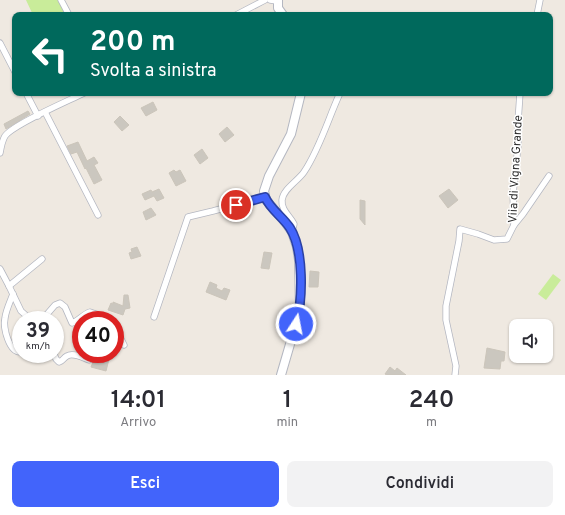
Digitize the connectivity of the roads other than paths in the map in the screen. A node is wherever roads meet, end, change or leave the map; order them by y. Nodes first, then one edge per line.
1 (61, 0) edge
2 (265, 0) edge
3 (275, 0) edge
4 (540, 0) edge
5 (67, 12) edge
6 (242, 12) edge
7 (281, 12) edge
8 (538, 12) edge
9 (0, 43) edge
10 (12, 66) edge
11 (28, 96) edge
12 (78, 96) edge
13 (300, 96) edge
14 (339, 96) edge
15 (520, 96) edge
16 (45, 112) junction
17 (38, 116) junction
18 (0, 153) edge
19 (549, 176) dead end
20 (265, 197) junction
21 (98, 215) dead end
22 (514, 225) junction
23 (292, 232) junction
24 (42, 259) dead end
25 (0, 269) edge
26 (9, 286) junction
27 (13, 294) junction
28 (21, 311) edge
29 (50, 311) edge
30 (154, 317) dead end
31 (72, 322) edge
32 (12, 348) edge
33 (281, 375) edge
34 (455, 375) edge

1 - 5 street
2 - 6 street
3 - 7 street
4 - 8 street
9 - 10 street
11 - 17 street
12 - 16 street
13 - 20 street
14 - 23 street
15 - 22 street, Viia di Vigna Grande
16 - 17 street
16 - 21 street
17 - 18 street
19 - 22 street
20 - 23 street
20 - 30 street
22 - 34 street, Viia di Vigna Grande
23 - 33 street
24 - 26 street
25 - 26 street
26 - 27 street
27 - 28 street
27 - 32 street
29 - 31 street

